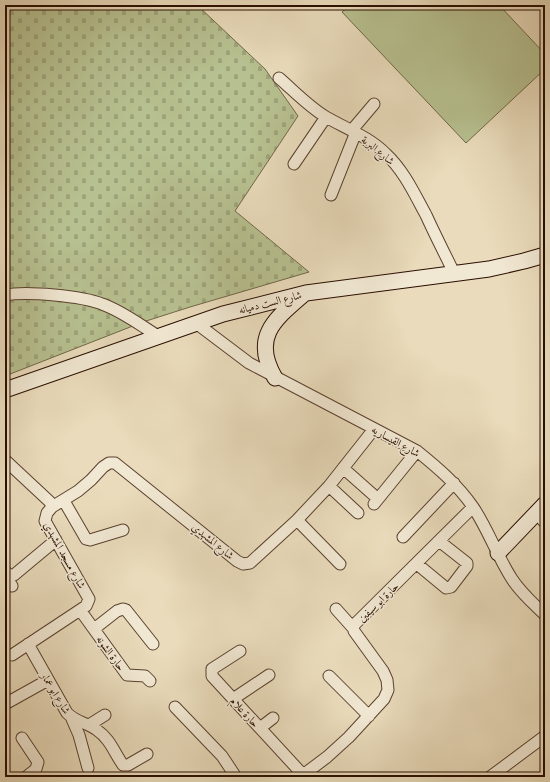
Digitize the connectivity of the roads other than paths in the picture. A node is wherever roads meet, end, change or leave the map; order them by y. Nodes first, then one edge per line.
1 (279, 78) dead end
2 (374, 104) dead end
3 (326, 117) junction
4 (354, 131) junction
5 (294, 164) dead end
6 (331, 195) dead end
7 (545, 254) edge
8 (454, 273) junction
9 (306, 293) junction
10 (5, 295) edge
11 (196, 323) junction
12 (158, 336) junction
13 (275, 378) junction
14 (5, 390) edge
15 (374, 429) junction
16 (417, 452) junction
17 (5, 460) edge
18 (343, 468) junction
19 (454, 483) junction
20 (329, 486) junction
21 (64, 501) junction
22 (52, 507) junction
23 (473, 507) junction
24 (358, 513) dead end
25 (542, 513) edge
26 (297, 520) junction
27 (123, 530) dead end
28 (403, 537) dead end
29 (56, 540) junction
30 (439, 541) junction
31 (498, 553) junction
32 (340, 564) dead end
33 (417, 564) junction
34 (5, 571) edge
35 (5, 576) edge
36 (12, 586) dead end
37 (336, 609) dead end
38 (80, 610) junction
39 (545, 615) edge
40 (353, 628) junction
41 (94, 629) junction
42 (28, 644) junction
43 (152, 644) dead end
44 (240, 651) dead end
45 (12, 655) dead end
46 (269, 675) dead end
47 (329, 676) dead end
48 (48, 680) junction
49 (150, 681) dead end
50 (233, 699) junction
51 (5, 704) edge
52 (175, 707) dead end
53 (105, 715) dead end
54 (369, 716) junction
55 (273, 718) dead end
56 (72, 719) junction
57 (89, 725) junction
58 (260, 728) junction
59 (545, 736) edge
60 (22, 738) dead end
61 (147, 754) dead end
62 (88, 768) dead end
63 (304, 776) edge
64 (26, 777) edge
65 (236, 777) edge
66 (490, 777) edge

1 - 3 street, شارع البربة
2 - 4 street
3 - 4 street, شارع البربة
3 - 5 street
4 - 6 street
4 - 8 street, شارع البربة
7 - 8 street, شارع الست دميانه
8 - 9 street, شارع الست دميانه
9 - 11 street, شارع الست دميانه
9 - 13 street
10 - 12 street
11 - 12 street, شارع الست دميانه
11 - 13 street, شارع القيساريه
12 - 14 street, شارع الست دميانه
13 - 15 street, شارع القيساريه
15 - 16 street, شارع القيساريه
15 - 18 street, شارع المشهدي
16 - 18 street
16 - 19 street, شارع القيساريه
17 - 22 street, شارع مسجد المشهدي
18 - 20 street, شارع المشهدي
19 - 23 street, شارع القيساريه
19 - 28 street
20 - 24 street
20 - 26 street, شارع المشهدي
21 - 22 street, شارع المشهدي
21 - 26 street, شارع المشهدي
21 - 27 street
22 - 29 street, شارع مسجد المشهدي
23 - 30 street, حارة ابو سيفين
23 - 31 street, شارع القيساريه
25 - 31 street
26 - 32 street
29 - 34 street
29 - 38 street, شارع مسجد المشهدي
30 - 33 street, حارة ابو سيفين
30 - 33 street
31 - 39 street, شارع القيساريه
33 - 40 street, حارة ابو سيفين
35 - 36 street
37 - 40 street
38 - 41 street, حارة الشونه
38 - 42 street
40 - 54 street, حارة ابو سيفين
41 - 43 street
41 - 49 street, حارة الشونه
42 - 45 street
42 - 48 street, شارع ابو عمار
44 - 50 street, حارة علام
46 - 50 street
47 - 54 street
48 - 51 street
48 - 56 street, شارع ابو عمار
50 - 58 street, حارة علام
52 - 65 street
53 - 57 street
54 - 63 street, حارة ابو سيفين
55 - 58 street
56 - 57 street, شارع ابو عمار
56 - 62 street
57 - 61 street, شارع ابو عمار
58 - 63 street, حارة علام
59 - 66 street
60 - 64 street

